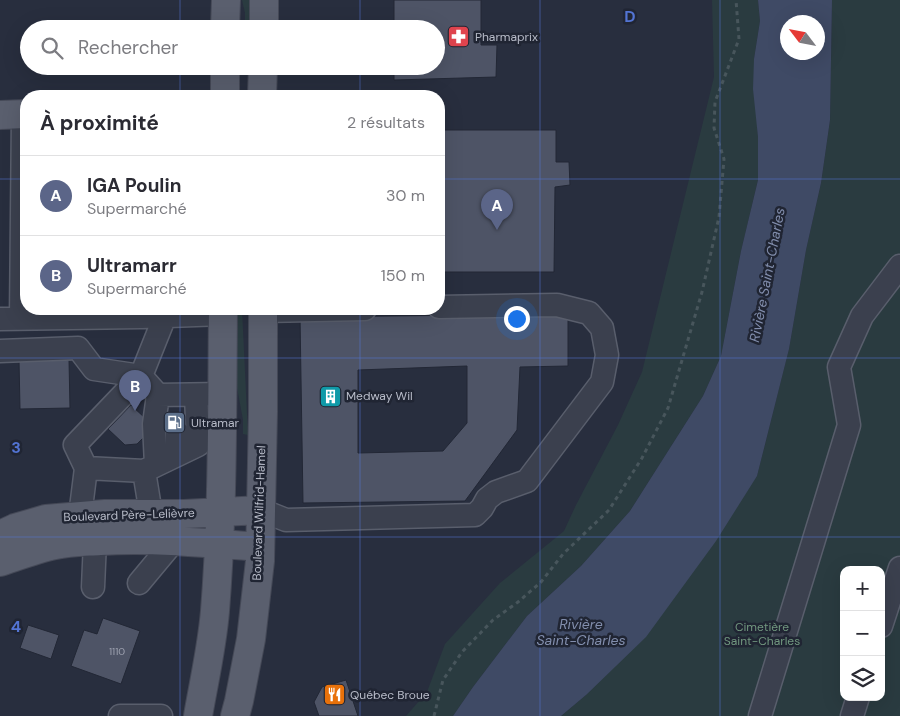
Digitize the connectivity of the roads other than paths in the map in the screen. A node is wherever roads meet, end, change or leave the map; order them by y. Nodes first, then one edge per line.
1 (226, 0) edge
2 (264, 0) edge
3 (226, 20) edge
4 (264, 20) edge
5 (225, 75) edge
6 (263, 75) edge
7 (225, 90) edge
8 (262, 90) edge
9 (16, 115) edge
10 (20, 143) edge
11 (900, 266) edge
12 (20, 288) edge
13 (445, 307) edge
14 (89, 315) edge
15 (157, 315) edge
16 (177, 315) edge
17 (221, 315) edge
18 (262, 315) edge
19 (165, 316) junction
20 (10, 318) edge
21 (0, 351) edge
22 (141, 376) junction
23 (184, 404) junction
24 (177, 455) junction
25 (86, 468) junction
26 (150, 468) junction
27 (261, 510) junction
28 (221, 512) junction
29 (152, 514) junction
30 (80, 516) junction
31 (0, 535) edge
32 (95, 541) junction
33 (174, 541) junction
34 (219, 544) junction
35 (260, 547) junction
36 (0, 562) edge
37 (900, 568) edge
38 (139, 583) dead end
39 (93, 587) dead end
40 (885, 614) edge
41 (857, 701) edge
42 (120, 716) edge
43 (161, 716) edge
44 (198, 716) edge
45 (235, 716) edge
46 (760, 716) edge
47 (852, 716) edge

1 - 3 main road
2 - 4 main road
5 - 7 main road
6 - 8 main road
9 - 10 street
11 - 46 street
12 - 20 street
13 - 27 street
14 - 20 street
15 - 19 street
16 - 19 street
17 - 23 main road
18 - 27 main road, Boulevard Wilfrid-Hamel
19 - 22 street
21 - 22 street
22 - 23 street
22 - 25 street
23 - 24 street
23 - 24 street
23 - 26 street
23 - 28 main road
24 - 26 street
25 - 26 street
25 - 30 street
26 - 29 street
27 - 28 main road, Boulevard Père-Lelièvre
27 - 35 main road, Boulevard Wilfrid-Hamel
28 - 29 main road, Boulevard Père-Lelièvre
28 - 34 main road
29 - 30 main road, Boulevard Père-Lelièvre
30 - 31 main road, Boulevard Père-Lelièvre
32 - 33 main road, Boulevard Père-Lelièvre
32 - 36 main road, Boulevard Père-Lelièvre
32 - 39 street
33 - 34 main road, Boulevard Père-Lelièvre
33 - 38 street
34 - 35 main road, Boulevard Père-Lelièvre
34 - 44 main road
35 - 45 main road, Boulevard Wilfrid-Hamel
37 - 40 street
41 - 47 street
42 - 43 street

